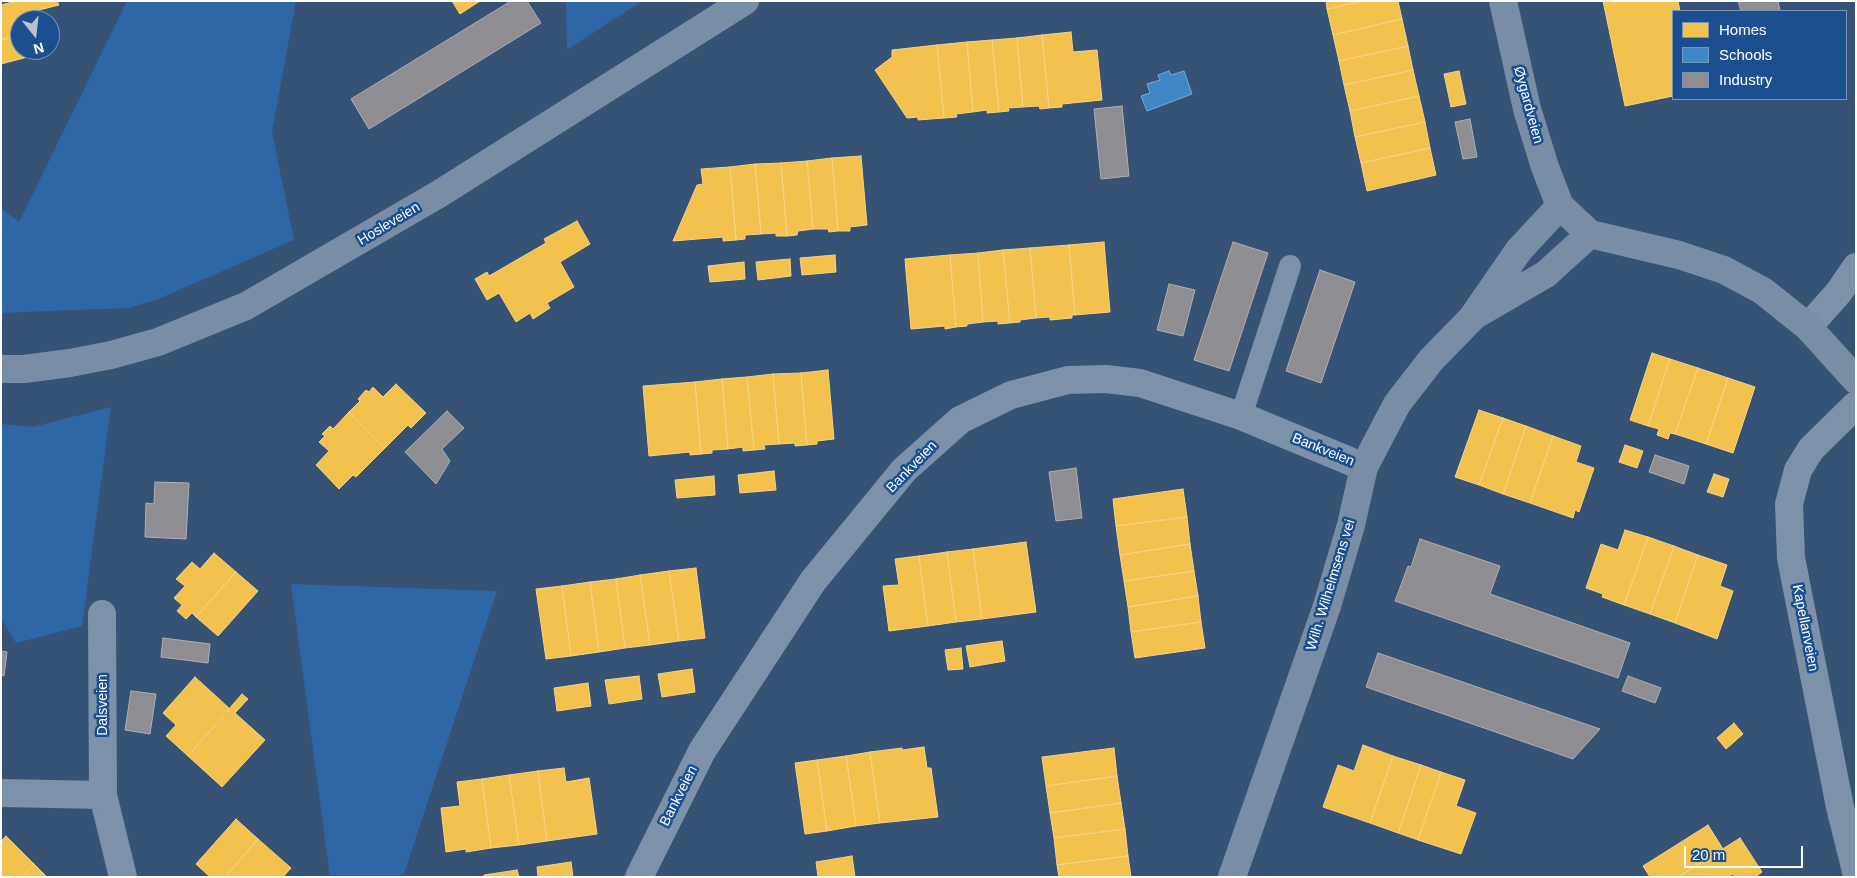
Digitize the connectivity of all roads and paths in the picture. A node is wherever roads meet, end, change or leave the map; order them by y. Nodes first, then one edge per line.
1 (745, 1) edge
2 (1503, 1) edge
3 (1560, 206) junction
4 (1590, 234) junction
5 (1290, 266) dead end
6 (1856, 267) edge
7 (1472, 318) junction
8 (1808, 326) junction
9 (1, 369) edge
10 (1856, 380) edge
11 (1856, 405) edge
12 (1241, 416) junction
13 (1364, 467) junction
14 (102, 614) dead end
15 (1, 793) edge
16 (103, 796) junction
17 (1856, 871) edge
18 (123, 877) edge
19 (639, 877) edge
20 (1232, 877) edge

1 - 9 street, Hosleveien
2 - 3 street, Øygardveien
3 - 4 street
3 - 7 street, Wilh. Wilhelmsens vei
4 - 7 street, Wilh. Wilhelmsens vei
4 - 8 street
5 - 12 lane
6 - 8 street
7 - 13 street, Wilh. Wilhelmsens vei
8 - 10 street
11 - 17 street, Kapellanveien
12 - 13 street, Bankveien
12 - 19 street, Bankveien
13 - 20 street, Wilh. Wilhelmsens vei
14 - 16 street, Dalsveien
15 - 16 street
16 - 18 street, Dalsveien

